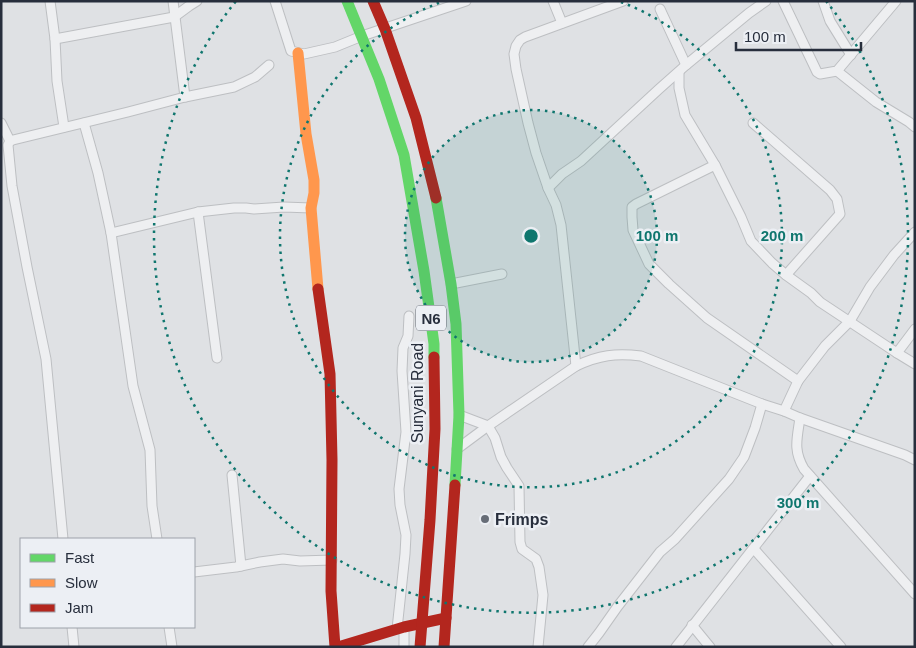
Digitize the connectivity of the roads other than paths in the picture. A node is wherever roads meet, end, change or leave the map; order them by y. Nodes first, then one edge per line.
1 (50, 1) edge
2 (172, 1) edge
3 (197, 1) edge
4 (275, 1) edge
5 (347, 1) edge
6 (373, 1) edge
7 (466, 1) edge
8 (553, 1) edge
9 (623, 1) edge
10 (766, 1) edge
11 (784, 1) edge
12 (823, 1) edge
13 (896, 1) edge
14 (660, 9) dead end
15 (174, 17) junction
16 (562, 23) junction
17 (385, 29) junction
18 (362, 36) junction
19 (54, 39) junction
20 (298, 53) junction
21 (851, 55) junction
22 (270, 65) dead end
23 (686, 66) junction
24 (837, 71) junction
25 (679, 72) junction
26 (185, 97) junction
27 (913, 122) edge
28 (1, 123) edge
29 (84, 123) junction
30 (753, 123) dead end
31 (64, 127) junction
32 (10, 142) junction
33 (715, 165) junction
34 (548, 188) junction
35 (311, 208) junction
36 (198, 212) junction
37 (915, 232) edge
38 (111, 233) junction
39 (502, 274) dead end
40 (786, 275) junction
41 (451, 284) junction
42 (408, 316) dead end
43 (850, 321) junction
44 (915, 329) edge
45 (896, 353) junction
46 (217, 358) dead end
47 (915, 364) edge
48 (576, 366) junction
49 (798, 381) junction
50 (762, 404) junction
51 (784, 411) junction
52 (459, 415) junction
53 (800, 418) junction
54 (488, 426) junction
55 (457, 449) junction
56 (915, 460) edge
57 (232, 475) dead end
58 (810, 476) junction
59 (63, 538) edge
60 (157, 538) edge
61 (754, 548) junction
62 (332, 560) junction
63 (241, 566) junction
64 (195, 572) edge
65 (915, 594) edge
66 (446, 618) junction
67 (422, 623) junction
68 (692, 625) junction
69 (72, 628) edge
70 (169, 628) edge
71 (401, 628) junction
72 (74, 647) edge
73 (172, 647) edge
74 (336, 647) edge
75 (404, 647) edge
76 (420, 647) edge
77 (444, 647) edge
78 (538, 647) edge
79 (588, 647) edge
80 (676, 647) edge
81 (710, 647) edge
82 (841, 647) edge

1 - 19 street
2 - 15 street
3 - 15 street
4 - 20 street
5 - 18 main road, Sunyani Road / N6
6 - 17 main road, N6
7 - 17 street
8 - 16 street
9 - 16 street
10 - 23 street
11 - 24 street
12 - 21 street
13 - 21 street
14 - 23 street
15 - 19 street
15 - 26 street
16 - 34 street
17 - 18 street
17 - 41 main road, N6
18 - 20 street
18 - 67 main road, Sunyani Road / N6
19 - 31 street
20 - 35 main road
21 - 24 street
22 - 26 street
23 - 25 street
24 - 27 street
25 - 33 street
25 - 34 street
26 - 29 street
28 - 32 street
29 - 31 street
29 - 38 street
30 - 40 street
31 - 32 street
32 - 59 street
33 - 40 street
33 - 49 street
34 - 48 street
35 - 36 street
35 - 62 main road
36 - 38 street
36 - 46 street
37 - 43 street
38 - 60 street
39 - 41 street
40 - 43 street
41 - 52 main road, N6
42 - 71 street
43 - 45 street
43 - 49 street
44 - 45 street
45 - 47 street
48 - 50 street
48 - 54 street
49 - 51 street
50 - 51 street
50 - 79 street
51 - 53 street
52 - 54 street
52 - 55 main road, N6
53 - 56 street
53 - 58 street
54 - 55 street
54 - 78 street
55 - 66 main road, N6
57 - 63 street
58 - 61 street
58 - 65 street
61 - 68 street
61 - 82 street
62 - 63 street
62 - 74 main road
63 - 64 street
66 - 67 main road
66 - 77 main road, N6
67 - 71 main road
67 - 76 main road, Sunyani Road / N6
68 - 80 street
68 - 81 street
69 - 72 street
70 - 73 street
71 - 74 main road
71 - 75 street

